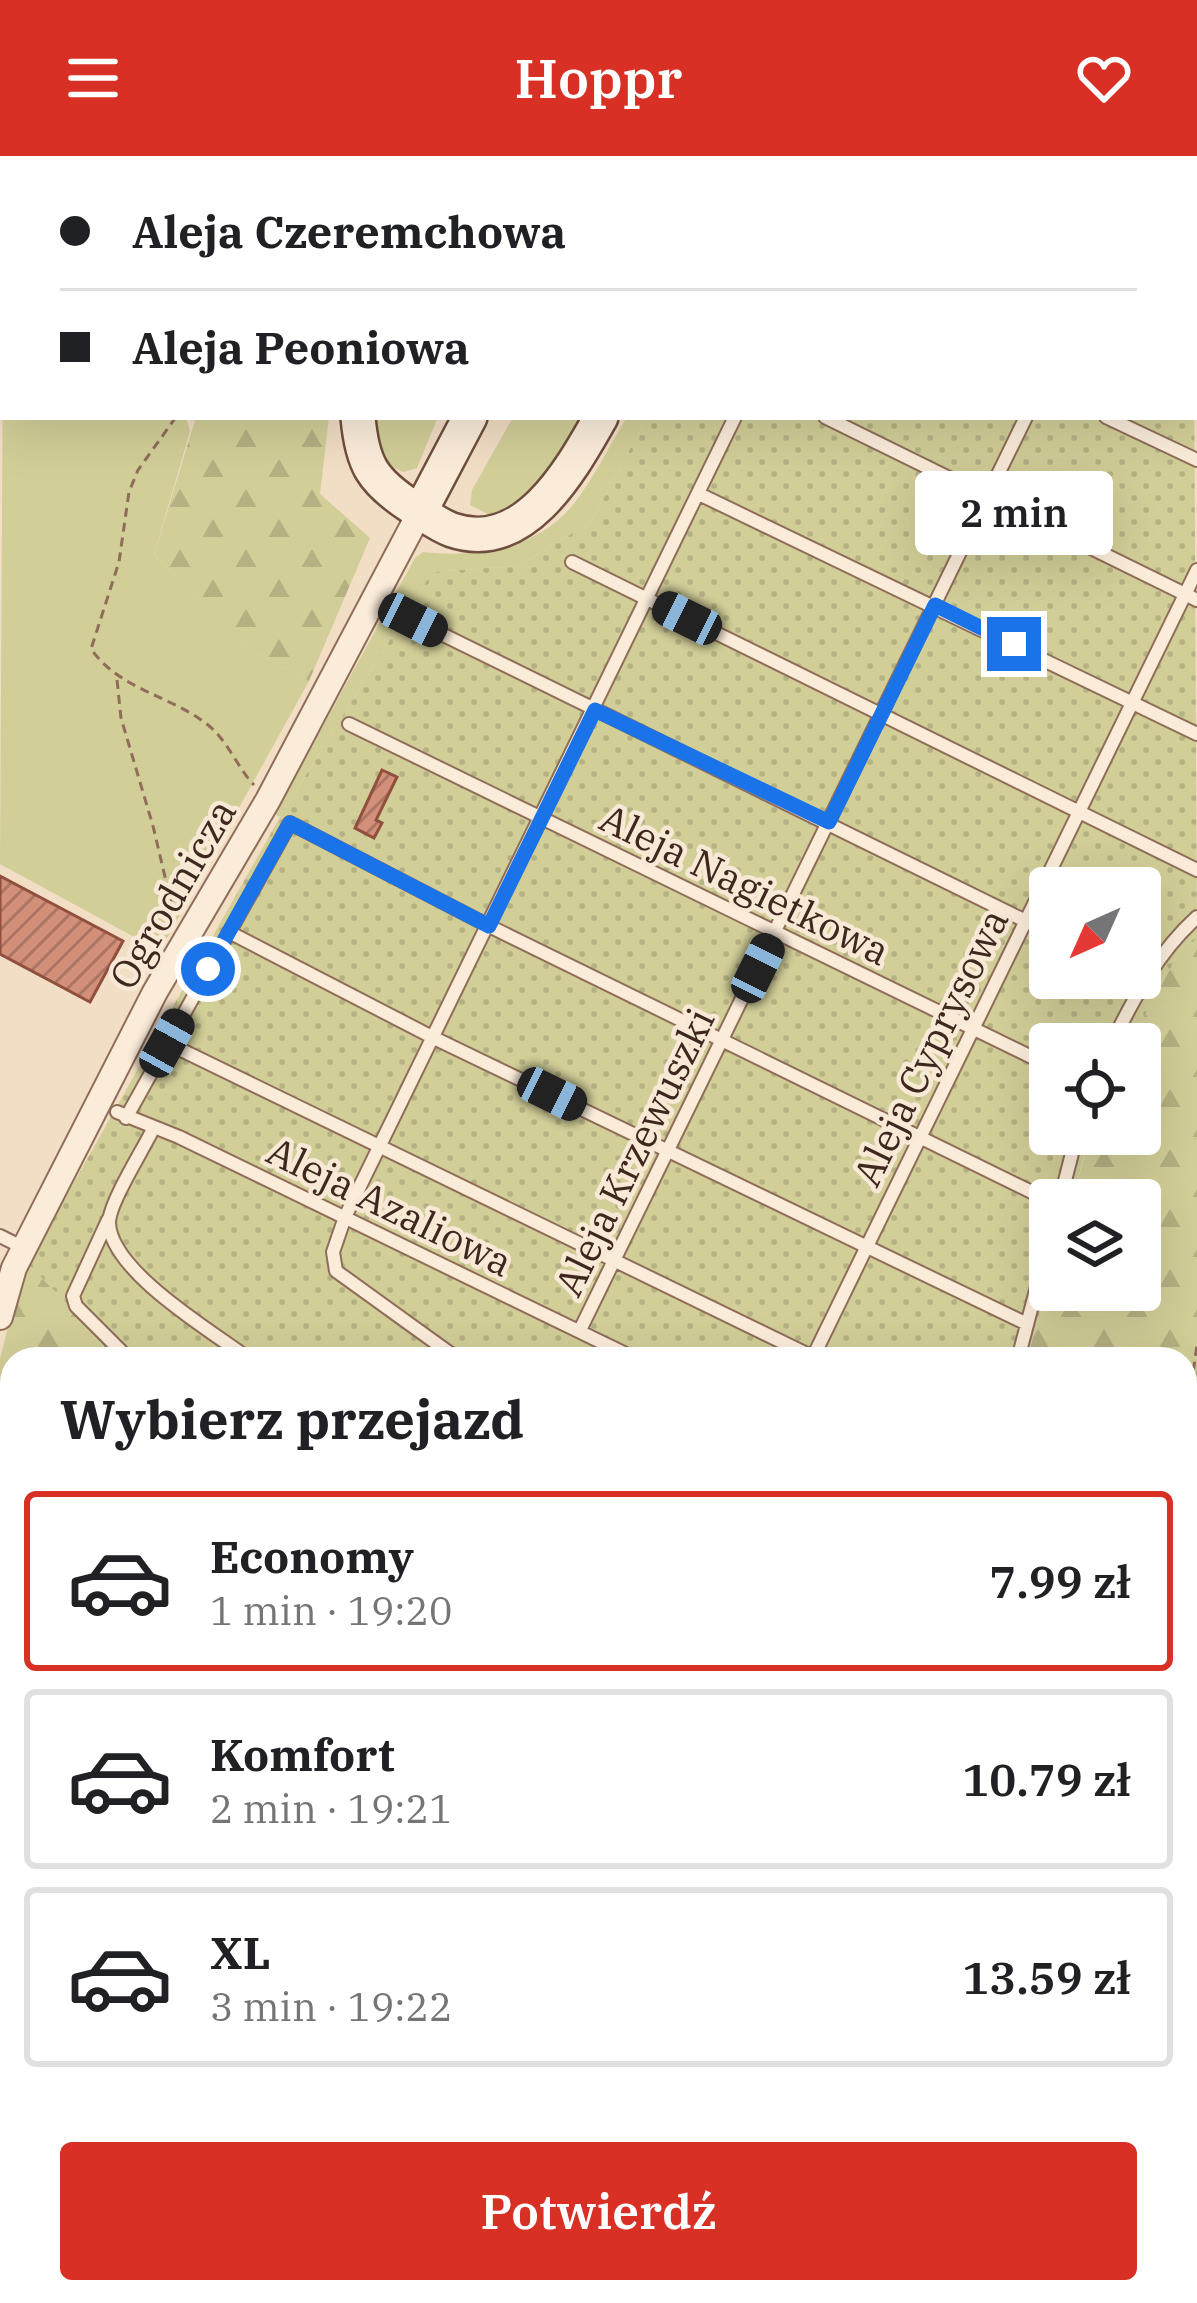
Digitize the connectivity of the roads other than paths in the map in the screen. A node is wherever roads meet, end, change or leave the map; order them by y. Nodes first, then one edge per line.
1 (358, 420) edge
2 (468, 420) edge
3 (599, 420) edge
4 (734, 420) edge
5 (831, 420) edge
6 (1025, 420) edge
7 (1112, 420) edge
8 (1197, 460) edge
9 (700, 494) junction
10 (987, 498) junction
11 (420, 512) junction
12 (572, 562) dead end
13 (1197, 570) edge
14 (1191, 598) edge
15 (648, 599) junction
16 (935, 605) junction
17 (413, 620) dead end
18 (1131, 701) junction
19 (595, 710) junction
20 (882, 712) junction
21 (349, 724) dead end
22 (1197, 734) edge
23 (1079, 810) junction
24 (542, 819) junction
25 (829, 822) junction
26 (1197, 869) edge
27 (1197, 917) edge
28 (1024, 920) junction
29 (1029, 922) edge
30 (489, 926) junction
31 (229, 932) junction
32 (776, 932) junction
33 (1161, 955) edge
34 (972, 1029) junction
35 (434, 1038) junction
36 (723, 1040) junction
37 (167, 1043) junction
38 (1029, 1056) edge
39 (153, 1129) junction
40 (920, 1136) junction
41 (381, 1145) junction
42 (669, 1151) junction
43 (1029, 1190) edge
44 (345, 1217) junction
45 (108, 1218) junction
46 (0, 1236) edge
47 (866, 1247) junction
48 (24, 1248) junction
49 (616, 1259) junction
50 (1030, 1311) edge
51 (0, 1317) edge
52 (1027, 1324) junction
53 (580, 1330) junction
54 (117, 1347) edge
55 (233, 1347) edge
56 (442, 1347) edge
57 (613, 1347) edge
58 (793, 1347) edge
59 (820, 1347) edge
60 (1021, 1347) edge

1 - 11 street
2 - 11 street
3 - 11 street
4 - 9 lane
5 - 10 lane
6 - 10 lane, Aleja Krzewuszki
7 - 8 lane
9 - 15 lane
9 - 16 lane
10 - 14 lane
10 - 16 lane, Aleja Krzewuszki
11 - 48 street, Ogrodnicza
12 - 15 lane
13 - 14 lane, Aleja Cyprysowa
14 - 18 lane, Aleja Cyprysowa
15 - 19 lane
15 - 20 lane
16 - 18 lane
16 - 20 lane, Aleja Krzewuszki
17 - 19 lane
18 - 22 lane
18 - 23 lane, Aleja Cyprysowa
19 - 24 lane
19 - 25 lane
20 - 23 lane
20 - 25 lane, Aleja Krzewuszki
21 - 24 lane, Aleja Nagietkowa
23 - 26 lane
23 - 28 lane, Aleja Cyprysowa
24 - 30 lane
24 - 32 lane, Aleja Nagietkowa
25 - 28 lane
25 - 32 lane, Aleja Krzewuszki
27 - 33 lane
28 - 29 lane
28 - 34 lane, Aleja Cyprysowa
30 - 31 lane
30 - 35 lane
30 - 36 lane
31 - 35 lane
31 - 37 lane
32 - 34 lane, Aleja Nagietkowa
32 - 36 lane, Aleja Krzewuszki
34 - 38 lane, Aleja Nagietkowa
34 - 40 lane, Aleja Cyprysowa
35 - 41 lane
35 - 42 lane
36 - 40 lane
36 - 42 lane, Aleja Krzewuszki
37 - 39 lane, Aleja Azaliowa
37 - 41 lane
39 - 44 lane, Aleja Azaliowa
39 - 45 lane
40 - 43 lane
40 - 47 lane, Aleja Cyprysowa
41 - 44 lane
41 - 49 lane
42 - 47 lane
42 - 49 lane, Aleja Krzewuszki
44 - 53 lane, Aleja Azaliowa
44 - 56 lane
45 - 54 lane
45 - 55 lane
46 - 48 lane
47 - 52 lane
47 - 59 lane, Aleja Cyprysowa
48 - 51 street, Ogrodnicza
49 - 53 lane, Aleja Krzewuszki
49 - 58 lane
50 - 52 lane
52 - 60 lane
53 - 57 lane, Aleja Azaliowa

